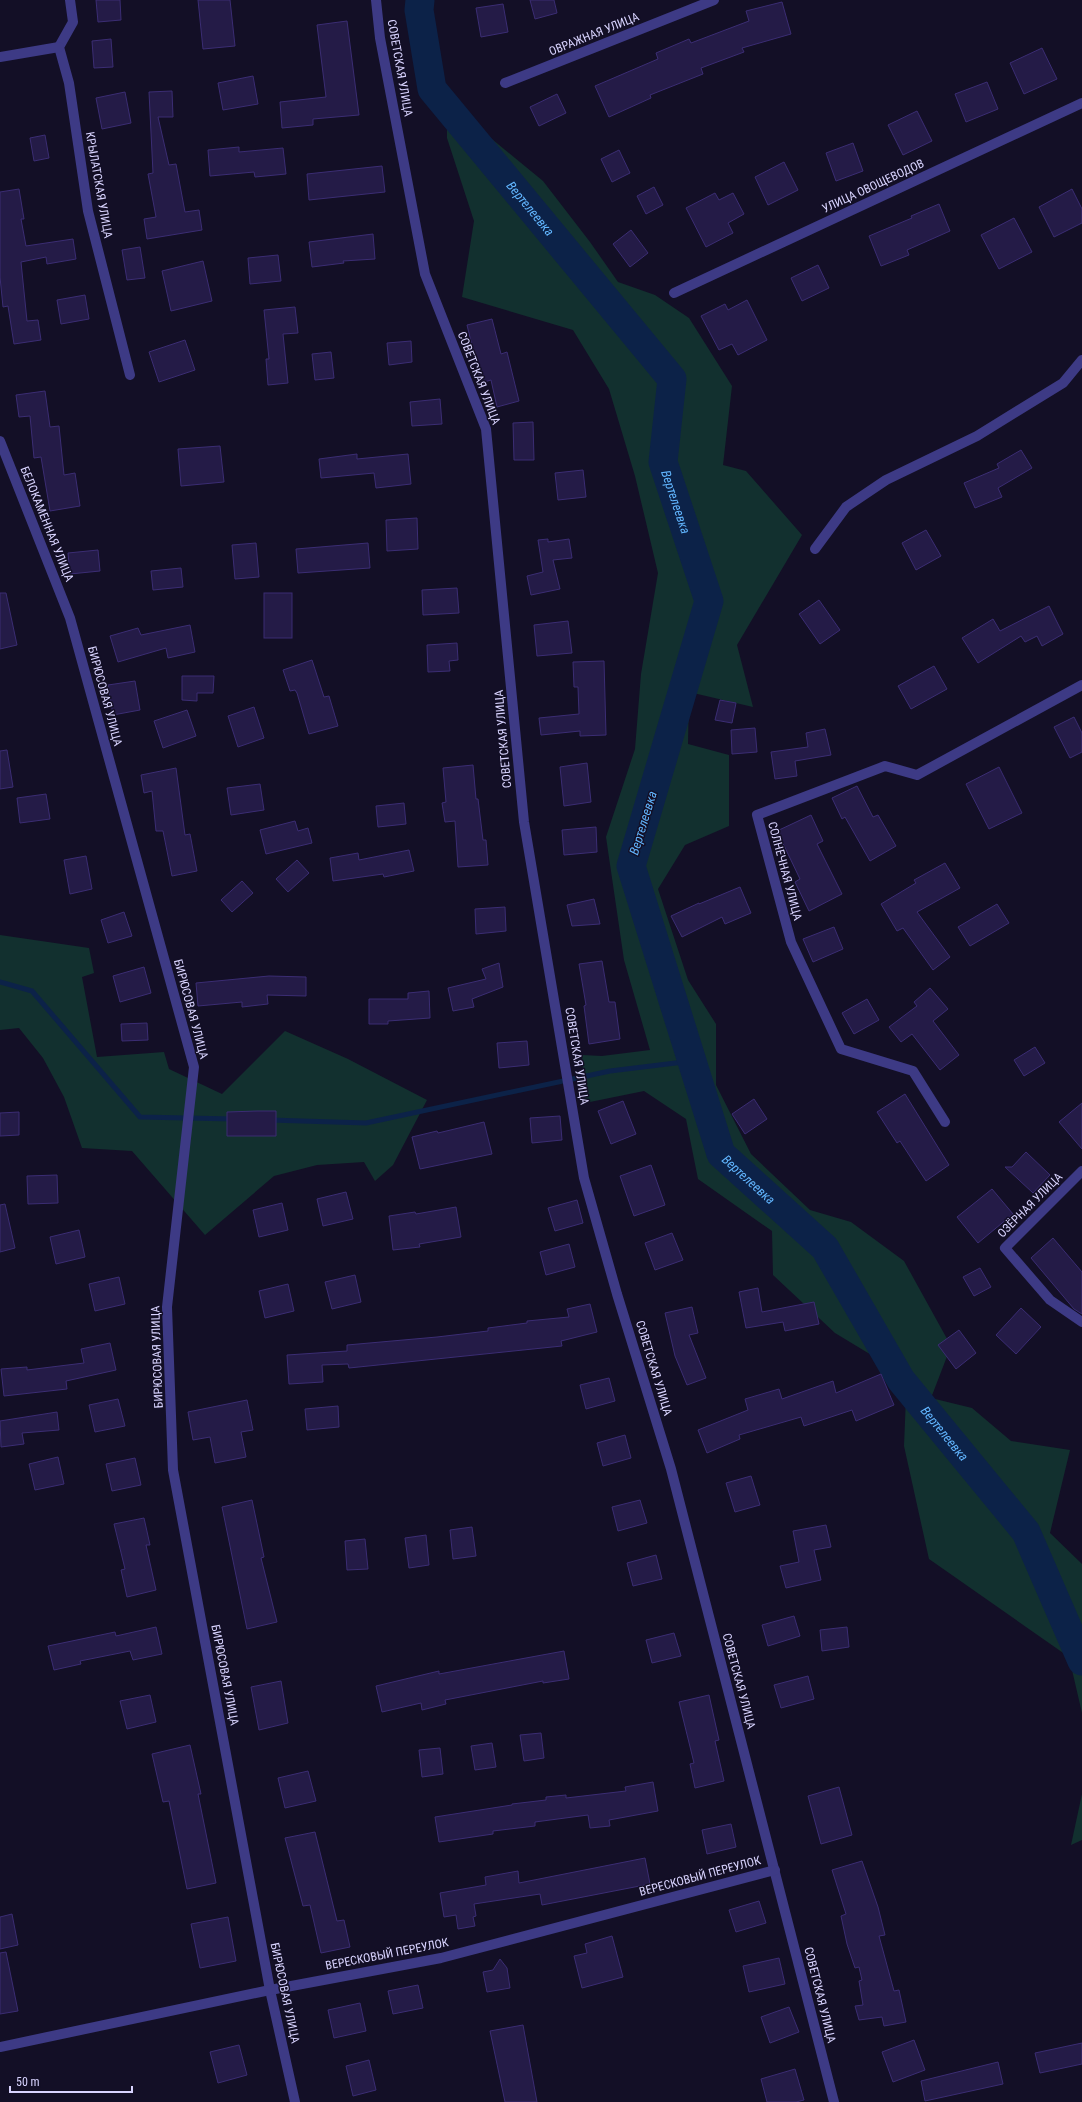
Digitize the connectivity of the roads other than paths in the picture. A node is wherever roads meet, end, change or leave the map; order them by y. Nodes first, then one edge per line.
1 (70, 0) edge
2 (376, 0) edge
3 (714, 0) edge
4 (59, 47) junction
5 (0, 57) edge
6 (505, 83) dead end
7 (1082, 104) edge
8 (674, 292) dead end
9 (1082, 360) edge
10 (130, 375) dead end
11 (0, 441) edge
12 (815, 549) dead end
13 (70, 618) joint
14 (1082, 685) edge
15 (945, 1122) dead end
16 (1082, 1171) edge
17 (1082, 1322) edge
18 (775, 1870) junction
19 (270, 1990) junction
20 (0, 2047) edge
21 (295, 2102) edge
22 (834, 2102) edge

1 - 4 street
2 - 18 street, СОВЕТСКАЯ УЛИЦА
3 - 6 street, ОВРАЖНАЯ УЛИЦА
4 - 5 street
4 - 10 street, КРЫЛАТСКАЯ УЛИЦА
7 - 8 street, УЛИЦА ОВОЩЕВОДОВ
9 - 12 street
11 - 13 street, БЕЛОКАМЕННАЯ УЛИЦА
13 - 19 street, БИРЮСОВАЯ УЛИЦА
14 - 15 street, СОЛНЕЧНАЯ УЛИЦА
16 - 17 street, ОЗЁРНАЯ УЛИЦА
18 - 19 street, ВЕРЕСКОВЫЙ ПЕРЕУЛОК
18 - 22 street, СОВЕТСКАЯ УЛИЦА
19 - 20 street, ВЕРЕСКОВЫЙ ПЕРЕУЛОК
19 - 21 street, БИРЮСОВАЯ УЛИЦА

